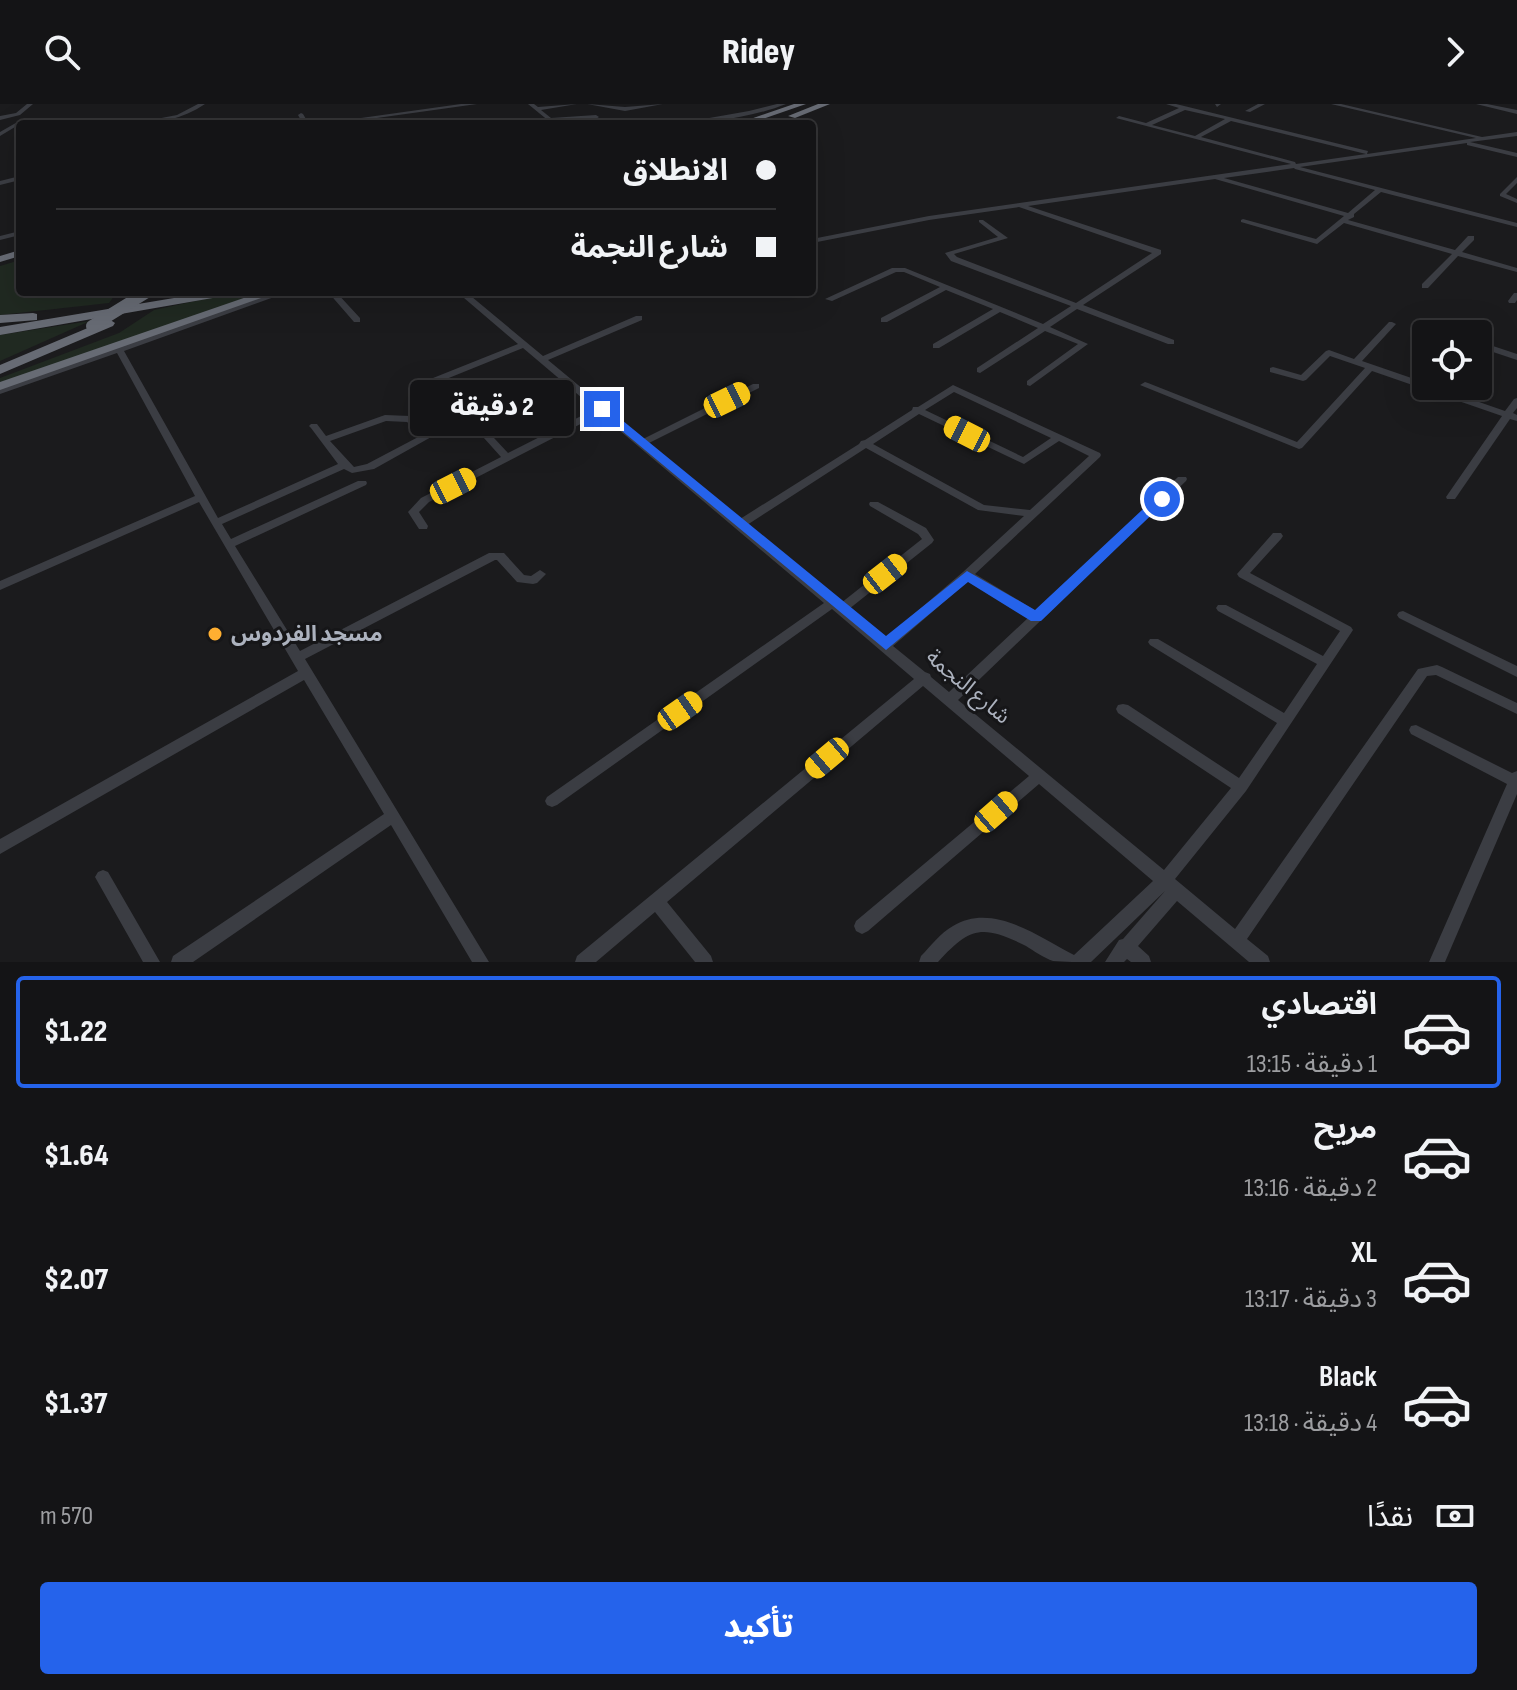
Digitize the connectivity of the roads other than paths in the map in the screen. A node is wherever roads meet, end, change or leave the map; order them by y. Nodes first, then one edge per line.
1 (30, 104) edge
2 (202, 104) edge
3 (474, 104) edge
4 (574, 104) edge
5 (590, 104) edge
6 (645, 104) edge
7 (660, 104) edge
8 (751, 104) edge
9 (783, 104) edge
10 (794, 104) edge
11 (802, 104) edge
12 (819, 104) edge
13 (826, 104) edge
14 (1169, 104) edge
15 (1262, 104) edge
16 (1334, 104) edge
17 (1479, 104) edge
18 (460, 105) edge
19 (1350, 106) edge
20 (417, 107) edge
21 (534, 107) edge
22 (1184, 108) junction
23 (760, 111) junction
24 (1248, 111) dead end
25 (1517, 112) edge
26 (301, 115) dead end
27 (596, 117) dead end
28 (0, 118) edge
29 (1119, 118) dead end
30 (1230, 119) junction
31 (162, 120) edge
32 (304, 120) edge
33 (344, 120) edge
34 (553, 120) edge
35 (564, 120) edge
36 (703, 120) edge
37 (749, 120) edge
38 (751, 120) edge
39 (777, 120) edge
40 (778, 120) edge
41 (1146, 125) junction
42 (1517, 134) edge
43 (1195, 138) junction
44 (1483, 139) junction
45 (1461, 142) junction
46 (1374, 154) junction
47 (1517, 155) edge
48 (1298, 165) junction
49 (1289, 166) junction
50 (1214, 177) junction
51 (1517, 179) edge
52 (1380, 189) junction
53 (1517, 201) edge
54 (1017, 205) junction
55 (1348, 218) junction
56 (981, 221) dead end
57 (1243, 221) dead end
58 (1517, 225) edge
59 (1471, 238) dead end
60 (816, 240) edge
61 (1457, 253) junction
62 (1517, 270) edge
63 (1425, 286) dead end
64 (946, 287) junction
65 (142, 296) edge
66 (151, 296) edge
67 (180, 296) edge
68 (204, 296) edge
69 (261, 296) edge
70 (273, 296) edge
71 (336, 296) edge
72 (466, 296) edge
73 (829, 299) dead end
74 (1077, 308) junction
75 (999, 309) junction
76 (102, 310) junction
77 (639, 318) dead end
78 (0, 319) edge
79 (357, 320) dead end
80 (884, 320) dead end
81 (1392, 324) dead end
82 (0, 328) edge
83 (1048, 328) junction
84 (1171, 342) dead end
85 (523, 345) junction
86 (936, 346) dead end
87 (1492, 349) edge
88 (119, 350) junction
89 (1517, 357) edge
90 (542, 360) junction
91 (1356, 362) junction
92 (1371, 367) junction
93 (0, 368) edge
94 (980, 370) dead end
95 (1273, 370) dead end
96 (1030, 383) dead end
97 (1145, 385) dead end
98 (421, 386) dead end
99 (756, 386) dead end
100 (0, 388) edge
101 (1517, 401) edge
102 (602, 409) junction
103 (916, 409) junction
104 (1512, 416) edge
105 (314, 426) dead end
106 (478, 426) dead end
107 (1059, 437) junction
108 (324, 440) junction
109 (642, 443) junction
110 (864, 443) junction
111 (507, 458) junction
112 (344, 465) junction
113 (1182, 479) dead end
114 (362, 483) dead end
115 (201, 497) junction
116 (1451, 497) dead end
117 (874, 504) dead end
118 (1034, 514) junction
119 (216, 523) junction
120 (741, 524) junction
121 (423, 526) dead end
122 (1277, 536) dead end
123 (229, 544) junction
124 (540, 574) dead end
125 (967, 575) junction
126 (0, 586) edge
127 (838, 605) junction
128 (1222, 608) dead end
129 (1403, 615) dead end
130 (1036, 617) junction
131 (1154, 642) dead end
132 (886, 645) junction
133 (297, 658) junction
134 (1325, 663) junction
135 (1517, 672) edge
136 (305, 673) junction
137 (925, 677) junction
138 (951, 699) junction
139 (1123, 709) dead end
140 (1517, 709) edge
141 (1284, 720) junction
142 (1416, 730) dead end
143 (1040, 775) junction
144 (1516, 779) edge
145 (1241, 787) junction
146 (552, 801) dead end
147 (391, 817) junction
148 (0, 847) edge
149 (103, 877) dead end
150 (1171, 885) junction
151 (656, 900) junction
152 (862, 926) dead end
153 (1237, 940) junction
154 (1125, 946) junction
155 (152, 962) edge
156 (179, 962) edge
157 (481, 962) edge
158 (583, 962) edge
159 (705, 962) edge
160 (927, 962) edge
161 (1071, 962) edge
162 (1079, 962) edge
163 (1113, 962) edge
164 (1143, 962) edge
165 (1262, 962) edge
166 (1437, 962) edge

1 - 28 street
2 - 31 street
3 - 18 street
4 - 21 street
5 - 6 street
6 - 7 street
8 - 23 street
9 - 23 street
10 - 37 highway
11 - 38 highway
12 - 39 highway
13 - 40 highway
14 - 22 street
15 - 24 street
16 - 19 street
17 - 25 street
18 - 20 street
19 - 44 street
20 - 33 street
21 - 34 street
22 - 30 street
22 - 41 street
23 - 36 street
26 - 32 street
27 - 35 street
29 - 41 street
30 - 43 street
30 - 46 street
41 - 43 street
42 - 44 street
43 - 48 street
44 - 45 street
45 - 46 street
45 - 47 street
46 - 48 street
48 - 49 street
49 - 50 street
49 - 52 street
50 - 54 street
50 - 55 street
51 - 53 street
52 - 55 street
52 - 58 street
54 - 60 street
54 - 74 street
55 - 57 street
55 - 61 street
56 - 74 street
59 - 61 street
61 - 62 street
61 - 63 street
64 - 73 street
64 - 75 street
64 - 80 street
65 - 93 highway, bridge
66 - 93 highway
67 - 76 highway
68 - 82 highway
69 - 100 highway
70 - 88 street
71 - 79 street
72 - 85 street, شارع النجمة
74 - 83 street
74 - 84 street
75 - 83 street
75 - 86 street
76 - 78 highway
76 - 82 highway
77 - 90 street
81 - 91 street
83 - 94 street
83 - 96 street
85 - 90 street, شارع النجمة
85 - 98 street
87 - 89 street
88 - 100 street
88 - 115 street
90 - 102 street, شارع النجمة
91 - 92 street
91 - 95 street
92 - 97 street
92 - 104 street
99 - 109 street
101 - 104 street
102 - 109 street, شارع النجمة
102 - 111 street
103 - 107 street
103 - 107 street
103 - 110 street
104 - 116 street
105 - 108 street
106 - 111 street
107 - 118 street
108 - 112 street
108 - 112 street
109 - 120 street, شارع النجمة
110 - 118 street
110 - 120 street
111 - 121 street
112 - 119 street
113 - 130 street
114 - 123 street
115 - 119 street
115 - 126 street
117 - 127 street
118 - 125 street
119 - 123 street
120 - 127 street, شارع النجمة
122 - 134 street
123 - 133 street
124 - 133 street
125 - 130 street
125 - 132 street
127 - 132 street, شارع النجمة
127 - 146 street
128 - 134 street
129 - 135 street
130 - 138 street
131 - 141 street
132 - 137 street, شارع النجمة
133 - 136 street
134 - 141 street
136 - 147 street
136 - 148 street
137 - 138 street, شارع النجمة
137 - 151 street
138 - 143 street, شارع النجمة
139 - 145 street
140 - 153 street
141 - 145 street
142 - 144 street
143 - 150 street, شارع النجمة
143 - 152 street
144 - 166 street
145 - 150 street
147 - 156 street
147 - 157 street
149 - 155 street
150 - 153 street, شارع النجمة
150 - 154 street
150 - 162 street
151 - 158 street
151 - 159 street
153 - 165 street, شارع النجمة
154 - 163 street
154 - 164 street
160 - 161 street

